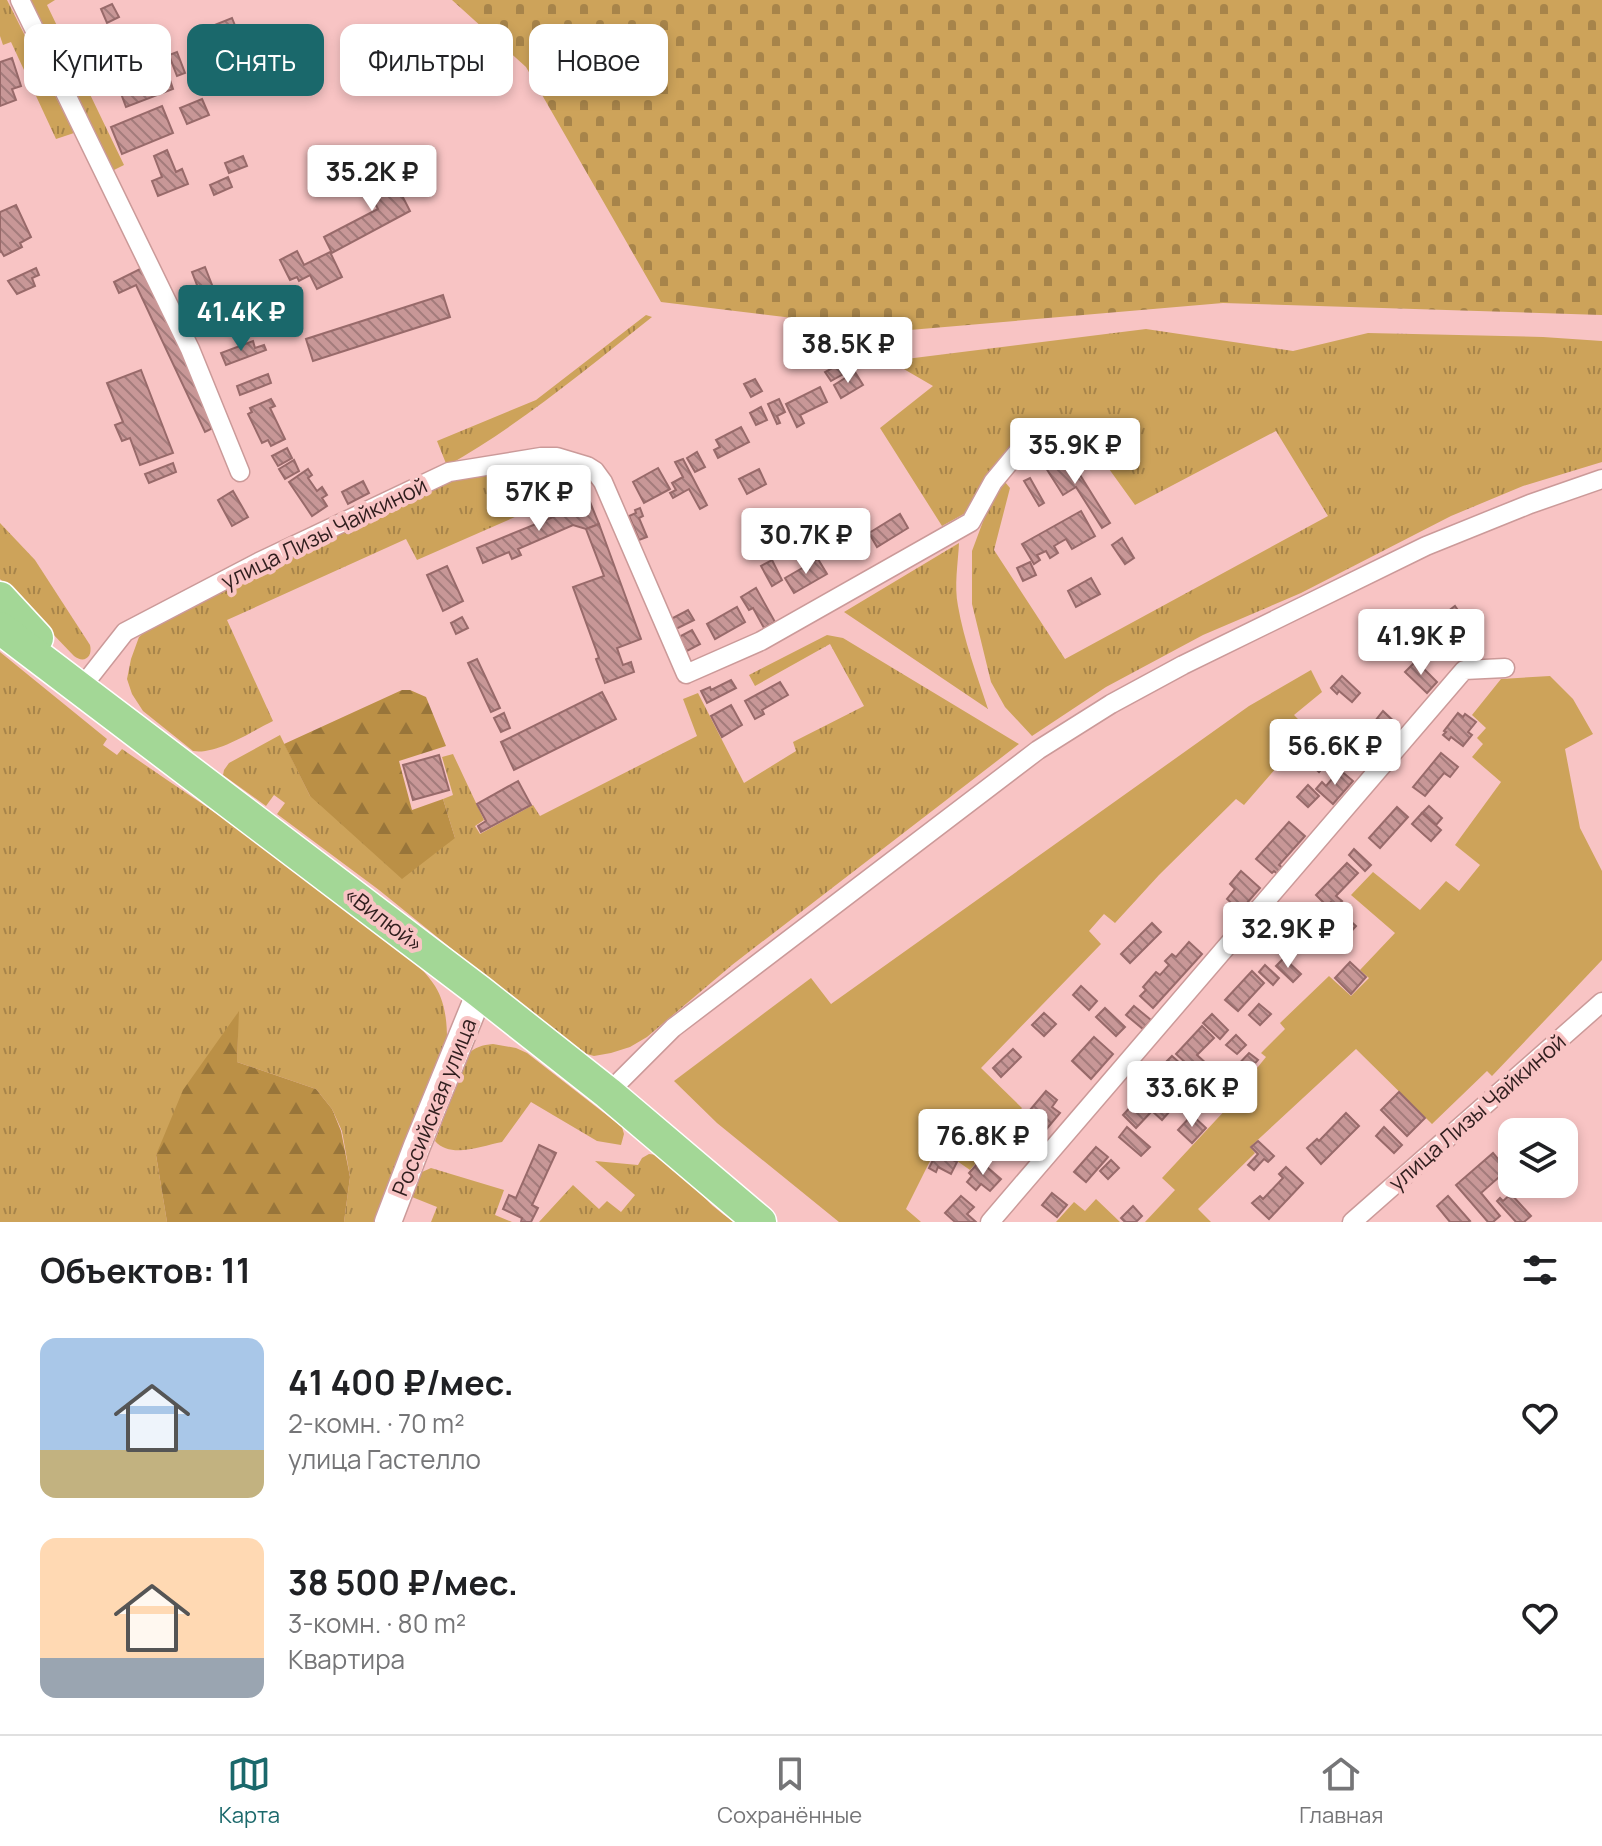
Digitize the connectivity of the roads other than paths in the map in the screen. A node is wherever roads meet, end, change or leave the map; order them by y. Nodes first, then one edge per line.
1 (20, 0) edge
2 (1032, 435) dead end
3 (240, 472) dead end
4 (1602, 479) edge
5 (0, 598) edge
6 (0, 628) edge
7 (1505, 668) dead end
8 (81, 688) junction
9 (480, 992) junction
10 (1602, 1002) edge
11 (608, 1093) junction
12 (388, 1222) edge
13 (760, 1222) edge
14 (990, 1222) edge
15 (1352, 1222) edge

1 - 3 street
2 - 8 street, улица Лизы Чайкиной
4 - 11 street
5 - 8 highway
6 - 8 highway, «Вилюй»
7 - 14 street
8 - 9 highway, «Вилюй»
9 - 11 highway, «Вилюй»
9 - 12 street, Российская улица
10 - 15 street, улица Лизы Чайкиной
11 - 13 highway, «Вилюй»

